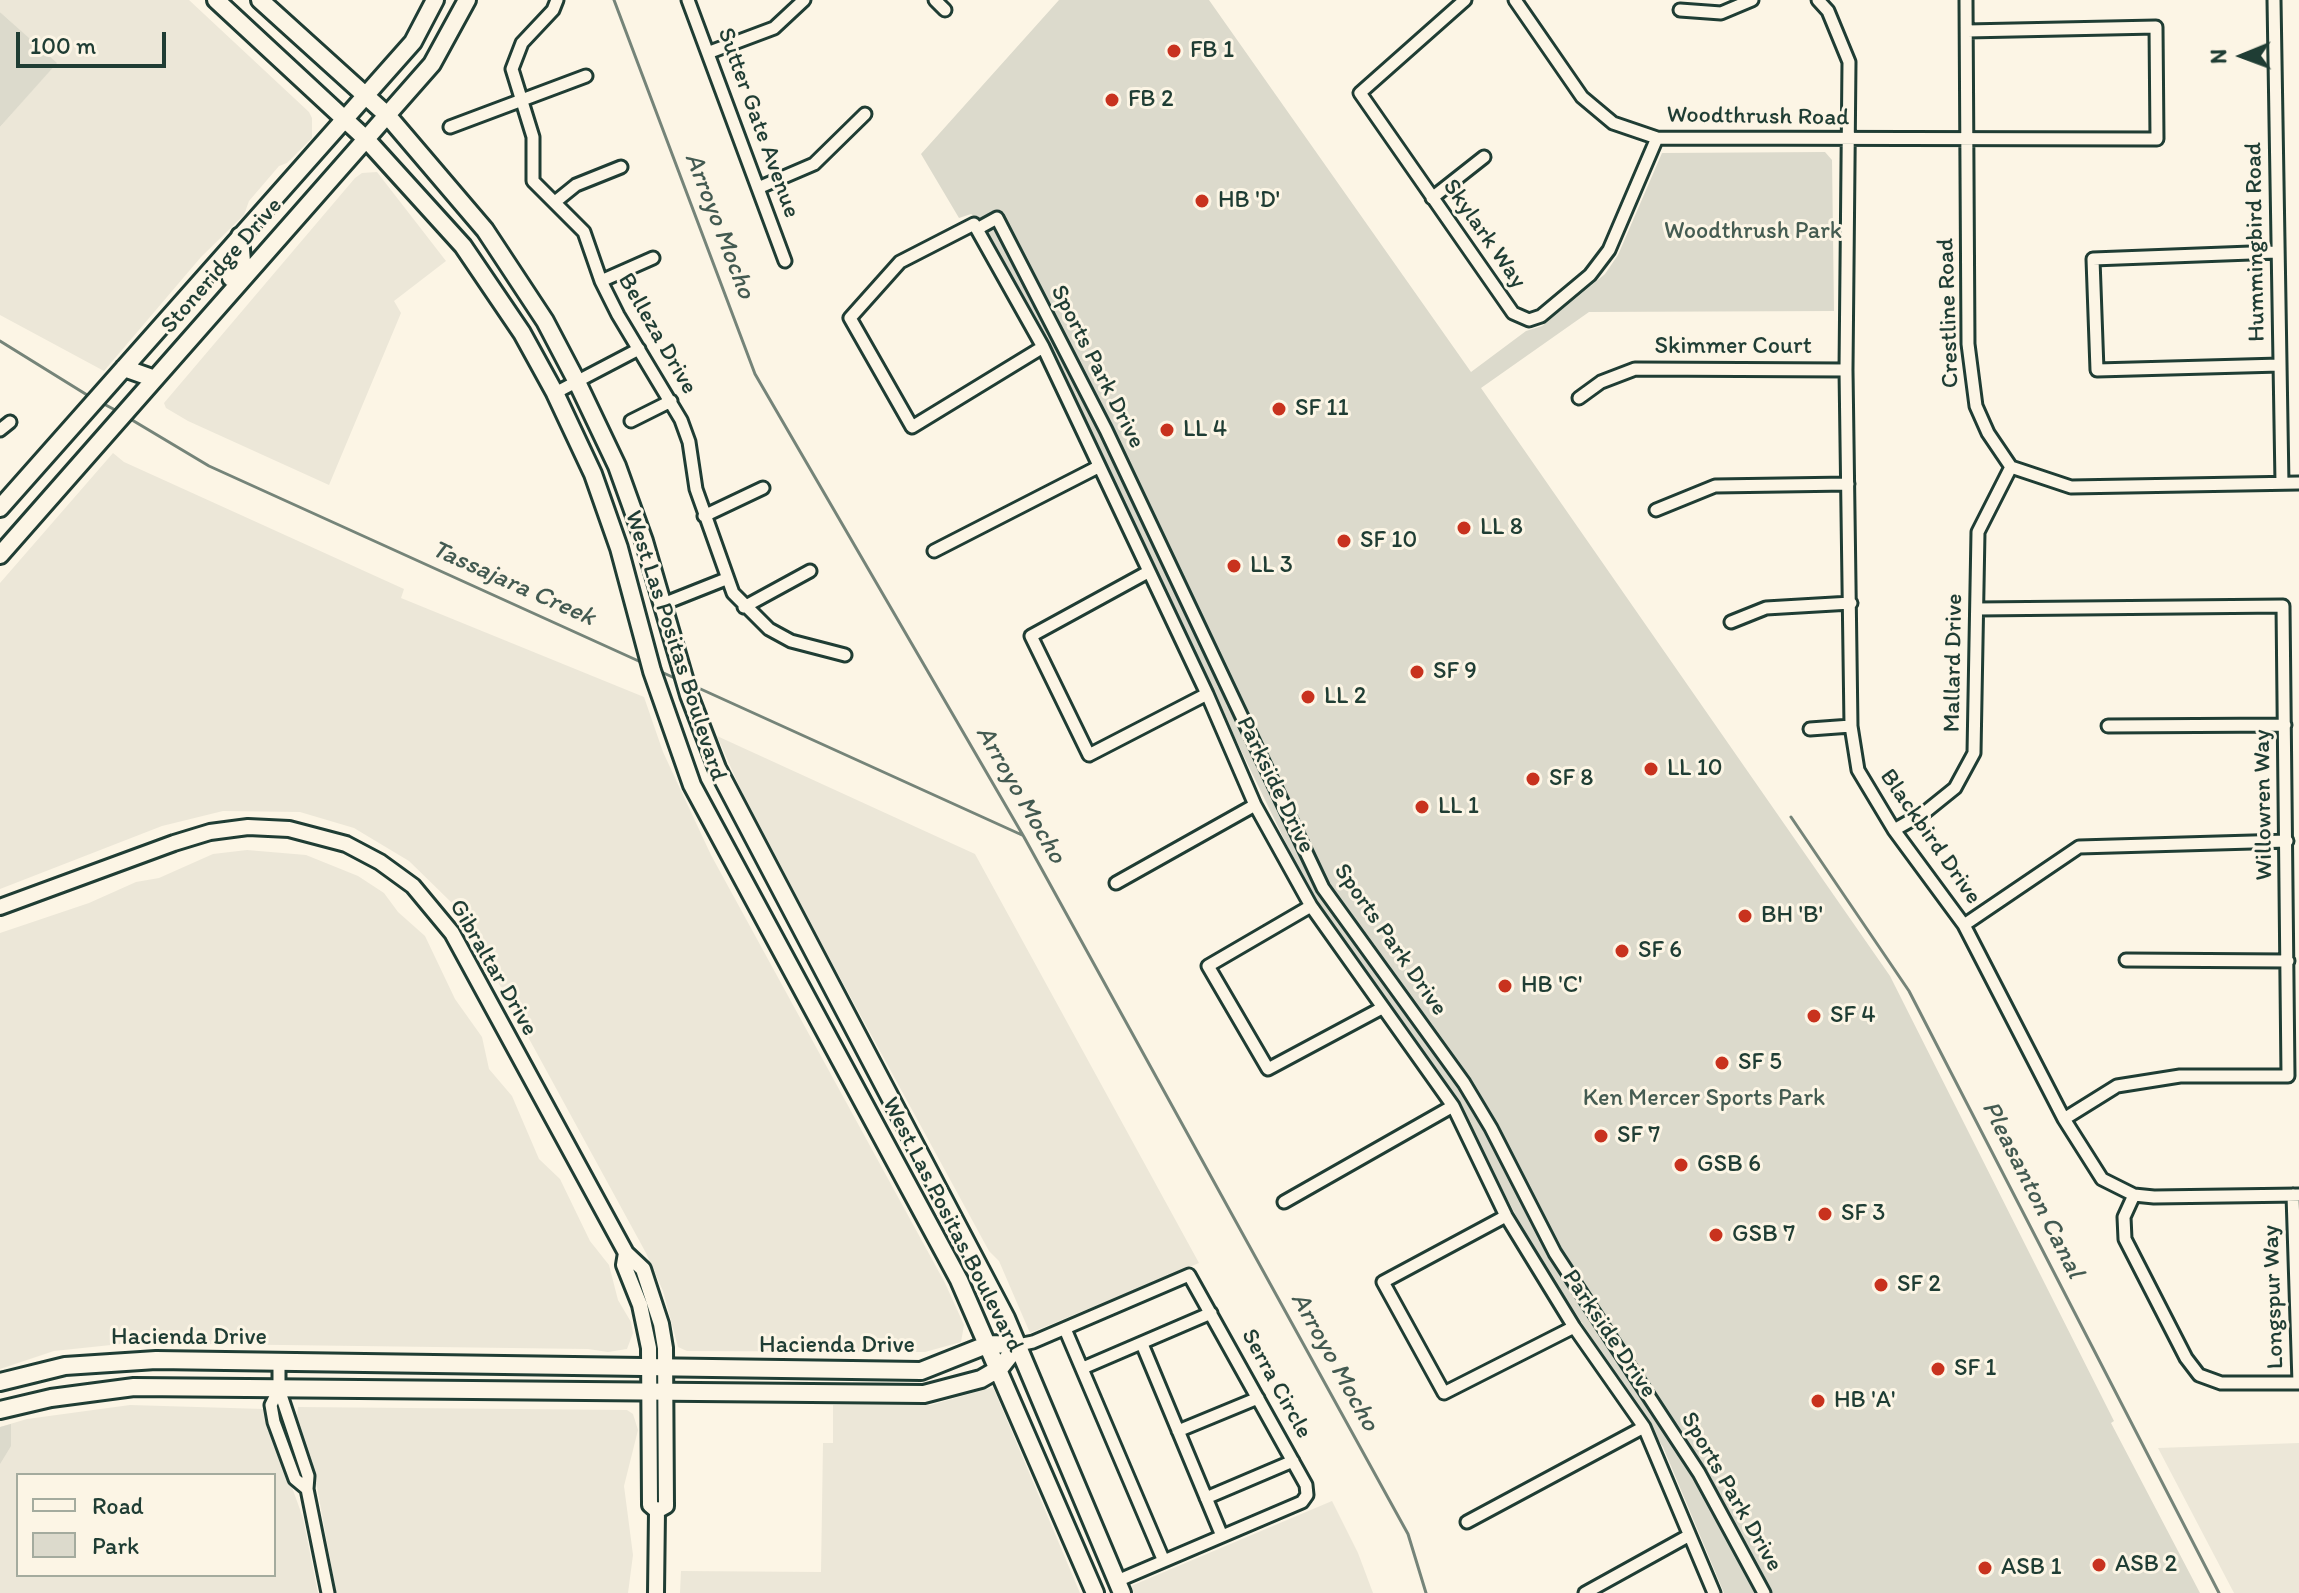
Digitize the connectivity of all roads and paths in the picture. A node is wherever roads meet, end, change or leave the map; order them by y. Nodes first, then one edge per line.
1 (216, 0) edge
2 (260, 0) edge
3 (435, 0) edge
4 (467, 0) edge
5 (557, 0) edge
6 (688, 0) edge
7 (804, 0) edge
8 (935, 0) edge
9 (1465, 0) edge
10 (1515, 0) edge
11 (1752, 0) edge
12 (1818, 0) edge
13 (1966, 0) edge
14 (2274, 0) edge
15 (945, 10) dead end
16 (1680, 10) dead end
17 (1967, 31) junction
18 (710, 52) junction
19 (586, 76) dead end
20 (365, 95) junction
21 (521, 100) junction
22 (865, 114) dead end
23 (387, 115) junction
24 (345, 119) junction
25 (450, 127) dead end
26 (1657, 138) junction
27 (366, 139) junction
28 (1848, 140) junction
29 (1967, 141) junction
30 (1484, 157) dead end
31 (621, 167) dead end
32 (758, 188) junction
33 (1432, 198) junction
34 (555, 202) junction
35 (975, 226) junction
36 (240, 236) junction
37 (2277, 252) junction
38 (653, 258) dead end
39 (785, 261) dead end
40 (601, 281) junction
41 (200, 329) junction
42 (1043, 347) junction
43 (639, 349) junction
44 (2280, 365) junction
45 (124, 368) junction
46 (1846, 370) junction
47 (155, 379) junction
48 (577, 382) junction
49 (555, 393) junction
50 (1579, 398) dead end
51 (671, 401) junction
52 (631, 421) dead end
53 (1098, 467) junction
54 (2011, 467) junction
55 (2282, 483) junction
56 (2299, 483) edge
57 (1848, 484) junction
58 (763, 488) dead end
59 (0, 508) edge
60 (1656, 510) dead end
61 (704, 516) junction
62 (934, 551) dead end
63 (0, 555) edge
64 (810, 571) dead end
65 (1148, 572) junction
66 (726, 579) junction
67 (1851, 603) junction
68 (663, 604) junction
69 (744, 607) junction
70 (1977, 609) junction
71 (1731, 622) dead end
72 (845, 655) dead end
73 (1207, 694) junction
74 (2285, 725) junction
75 (1851, 726) junction
76 (2108, 726) dead end
77 (1810, 729) dead end
78 (1255, 805) junction
79 (1894, 830) junction
80 (2287, 841) junction
81 (1116, 883) dead end
82 (1311, 906) junction
83 (0, 907) edge
84 (1964, 925) junction
85 (2126, 960) dead end
86 (2288, 961) junction
87 (1382, 1008) junction
88 (1453, 1106) junction
89 (2064, 1119) junction
90 (2134, 1195) junction
91 (2296, 1195) edge
92 (1284, 1202) dead end
93 (1506, 1216) junction
94 (1211, 1313) junction
95 (1574, 1327) junction
96 (1065, 1329) junction
97 (989, 1344) junction
98 (1142, 1344) junction
99 (1018, 1345) junction
100 (279, 1361) junction
101 (658, 1368) junction
102 (1000, 1368) junction
103 (1083, 1368) junction
104 (0, 1382) edge
105 (279, 1389) junction
106 (658, 1393) junction
107 (1258, 1398) junction
108 (0, 1410) edge
109 (1644, 1427) junction
110 (1178, 1431) junction
111 (1293, 1461) junction
112 (1206, 1498) junction
113 (1467, 1522) dead end
114 (1222, 1536) junction
115 (1688, 1536) junction
116 (1163, 1559) junction
117 (1120, 1587) edge
118 (328, 1593) edge
119 (656, 1593) edge
120 (1095, 1593) edge
121 (1585, 1593) edge
122 (1714, 1593) edge
123 (1764, 1593) edge

1 - 24 main road, West Las Positas Boulevard
2 - 20 main road, West Las Positas Boulevard
3 - 20 main road, Stoneridge Drive
4 - 23 main road, Stoneridge Drive
5 - 21 street, Belleza Drive
6 - 18 street, Sutter Gate Avenue
7 - 18 street
8 - 15 street
9 - 33 street, Skylark Way
10 - 26 street, Woodthrush Road
11 - 16 street
12 - 28 street, Blackbird Drive
13 - 17 street, Crestline Road
14 - 37 street, Hummingbird Road
17 - 29 street, Crestline Road
17 - 29 street, Woodthrush Road
18 - 32 street, Sutter Gate Avenue
19 - 21 street
20 - 23 main road, West Las Positas Boulevard
20 - 24 main road, Stoneridge Drive
21 - 25 street
21 - 34 street, Belleza Drive
22 - 32 street
23 - 27 main road, Stoneridge Drive
23 - 48 main road, West Las Positas Boulevard
24 - 27 main road, West Las Positas Boulevard
24 - 36 main road, Stoneridge Drive
26 - 28 street, Woodthrush Road
26 - 33 street, Skylark Way
27 - 41 main road, Stoneridge Drive
27 - 49 main road, West Las Positas Boulevard
28 - 29 street, Woodthrush Road
28 - 46 street, Blackbird Drive
29 - 54 street, Crestline Road
30 - 33 street
31 - 34 street
32 - 39 street, Sutter Gate Avenue
34 - 40 street, Belleza Drive
35 - 42 street, Parkside Drive
35 - 42 street
35 - 123 street, Sports Park Drive
36 - 41 main road
36 - 45 main road, Stoneridge Drive
37 - 44 street, Hummingbird Road
37 - 44 street
38 - 40 street
40 - 43 street, Belleza Drive
41 - 47 main road, Stoneridge Drive
42 - 53 street, Parkside Drive
43 - 48 street
43 - 51 street, Belleza Drive
44 - 55 street, Hummingbird Road
45 - 47 main road
45 - 59 main road, Stoneridge Drive
46 - 50 street, Skimmer Court
46 - 57 street, Blackbird Drive
47 - 63 main road, Stoneridge Drive
48 - 49 street
48 - 68 main road, West Las Positas Boulevard
49 - 97 main road, West Las Positas Boulevard
51 - 52 street
51 - 61 street, Belleza Drive
53 - 62 street
53 - 65 street, Parkside Drive
54 - 55 street
54 - 70 street, Mallard Drive
55 - 56 street
57 - 60 street
57 - 67 street, Blackbird Drive
58 - 61 street
61 - 66 street, Belleza Drive
64 - 69 street
65 - 73 street, Parkside Drive
65 - 73 street
66 - 68 street
66 - 69 street, Belleza Drive
67 - 71 street
67 - 75 street, Blackbird Drive
68 - 99 main road, West Las Positas Boulevard
69 - 72 street, Belleza Drive
70 - 74 street, Willowren Way
70 - 79 street, Mallard Drive
73 - 78 street, Parkside Drive
74 - 76 street
74 - 80 street, Willowren Way
75 - 77 street
75 - 79 street, Blackbird Drive
78 - 81 street
78 - 82 street, Parkside Drive
79 - 84 street, Blackbird Drive
80 - 84 street
80 - 86 street, Willowren Way
82 - 87 street, Parkside Drive
82 - 87 street
83 - 101 street, Gibraltar Drive
84 - 89 street, Blackbird Drive
85 - 86 street
86 - 89 street, Willowren Way
87 - 88 street, Parkside Drive
88 - 92 street
88 - 93 street, Parkside Drive
89 - 90 street, Blackbird Drive
90 - 91 street, Blackbird Drive
90 - 91 street, Longspur Way
93 - 95 street, Parkside Drive
93 - 95 street
94 - 96 street, Serra Circle
94 - 98 street
94 - 107 street, Serra Circle
95 - 109 street, Parkside Drive
96 - 99 street, Serra Circle
96 - 103 street
97 - 99 main road, Hacienda Drive
97 - 101 main road, Hacienda Drive
97 - 102 main road, West Las Positas Boulevard
98 - 103 street
98 - 110 street
99 - 102 main road, Hacienda Drive
99 - 117 main road, West Las Positas Boulevard
100 - 101 main road, Hacienda Drive
100 - 104 main road, Hacienda Drive
100 - 105 street
101 - 106 street, Gibraltar Drive
102 - 106 main road, Hacienda Drive
102 - 120 main road, West Las Positas Boulevard
103 - 116 street
105 - 106 main road, Hacienda Drive
105 - 108 main road, Hacienda Drive
105 - 118 street
106 - 119 street, Gibraltar Drive
107 - 110 street
107 - 111 street, Serra Circle
109 - 113 street
109 - 115 street, Parkside Drive
110 - 112 street
111 - 112 street
111 - 114 street, Serra Circle
112 - 114 street
114 - 116 street, Serra Circle
115 - 121 street
115 - 122 street, Parkside Drive
116 - 117 street, Serra Circle

